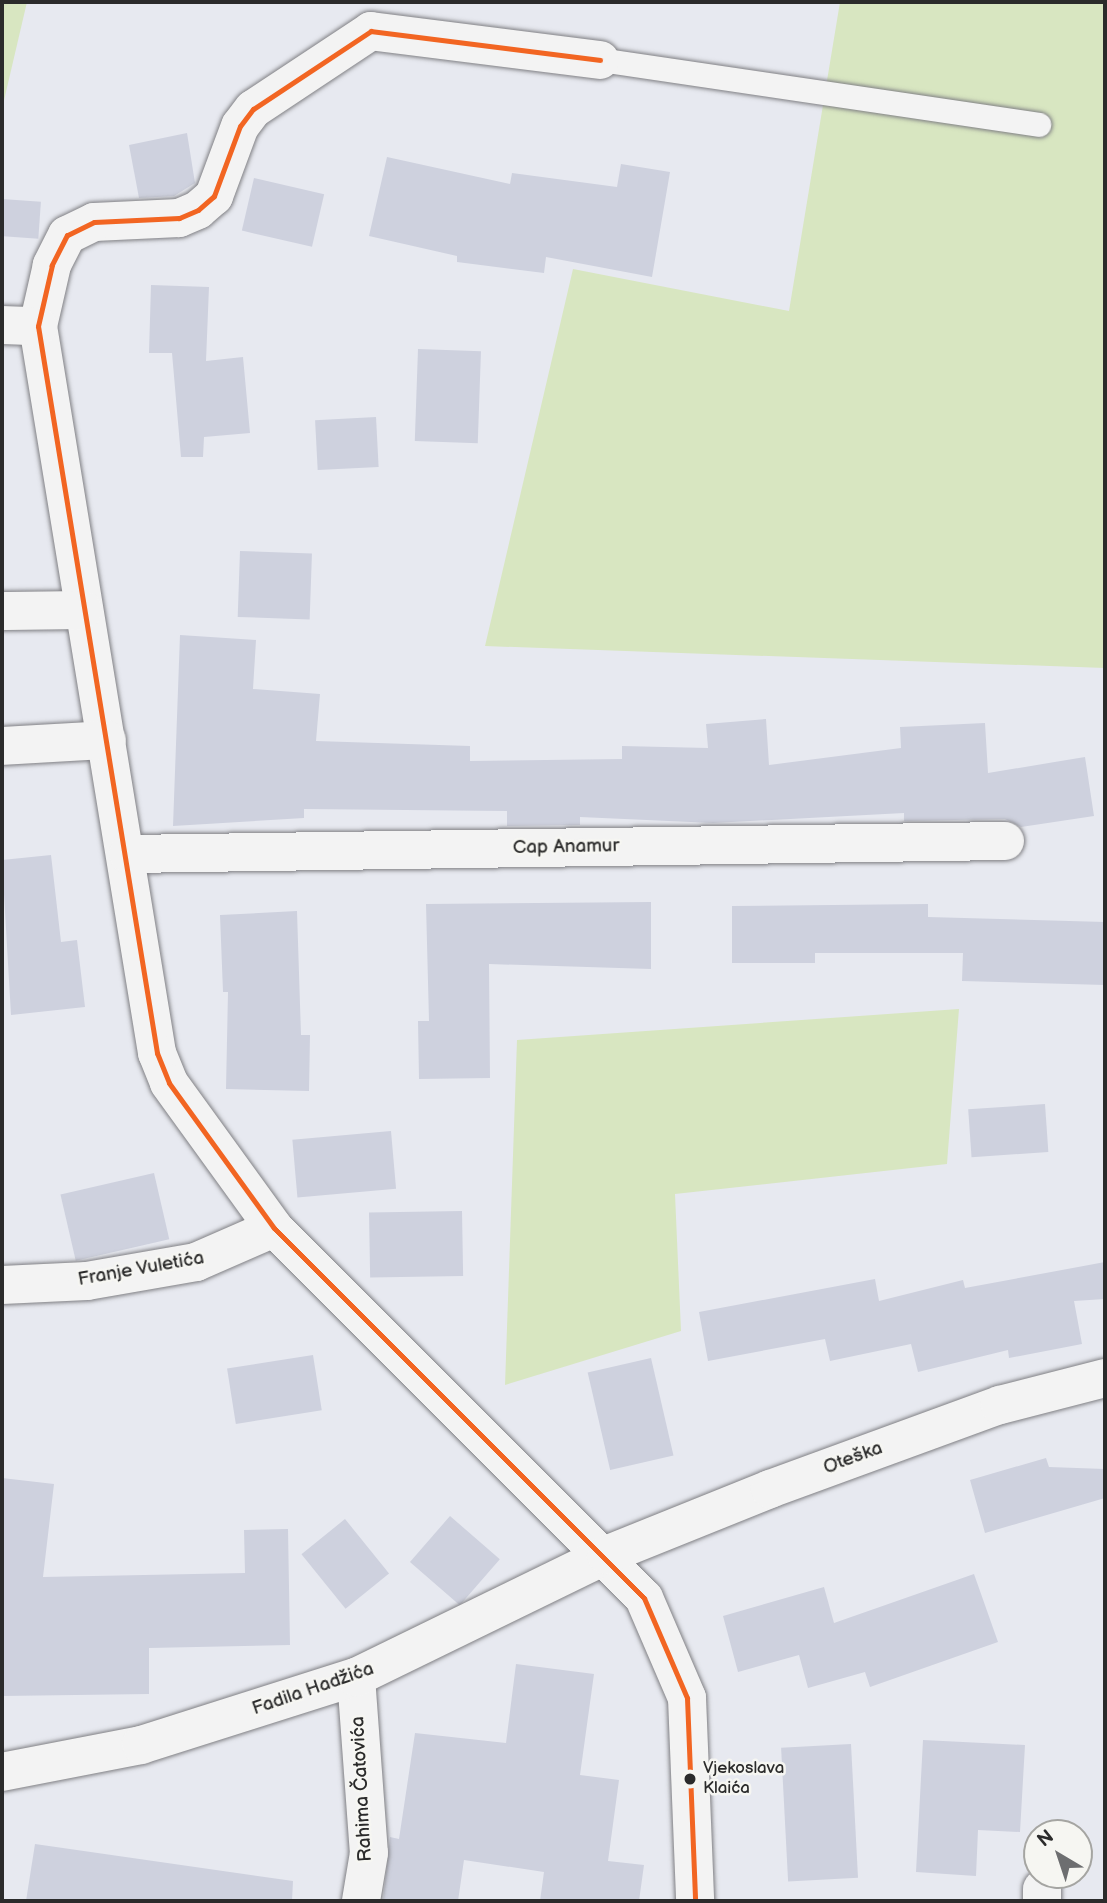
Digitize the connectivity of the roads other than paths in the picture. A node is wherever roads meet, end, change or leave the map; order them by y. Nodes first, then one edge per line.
1 (370, 16) edge
2 (600, 60) joint
3 (1039, 125) dead end
4 (20, 326) edge
5 (83, 610) junction
6 (2, 611) edge
7 (107, 740) junction
8 (2, 746) edge
9 (1005, 841) dead end
10 (128, 854) junction
11 (274, 1228) junction
12 (2, 1285) edge
13 (1105, 1378) edge
14 (606, 1555) junction
15 (356, 1677) junction
16 (2, 1772) edge
17 (361, 1901) edge
18 (695, 1901) edge

1 - 2 street
1 - 4 street
2 - 3 lane
4 - 5 street
5 - 6 street
5 - 7 street
7 - 8 street
7 - 10 street
9 - 10 street, Cap Anamur
10 - 11 street
11 - 12 street, Franje Vuletića
11 - 14 street
13 - 14 street, Oteška
14 - 15 street, Fadila Hadžića
14 - 18 street
15 - 16 street, Fadila Hadžića
15 - 17 street, Rahima Čatovića

